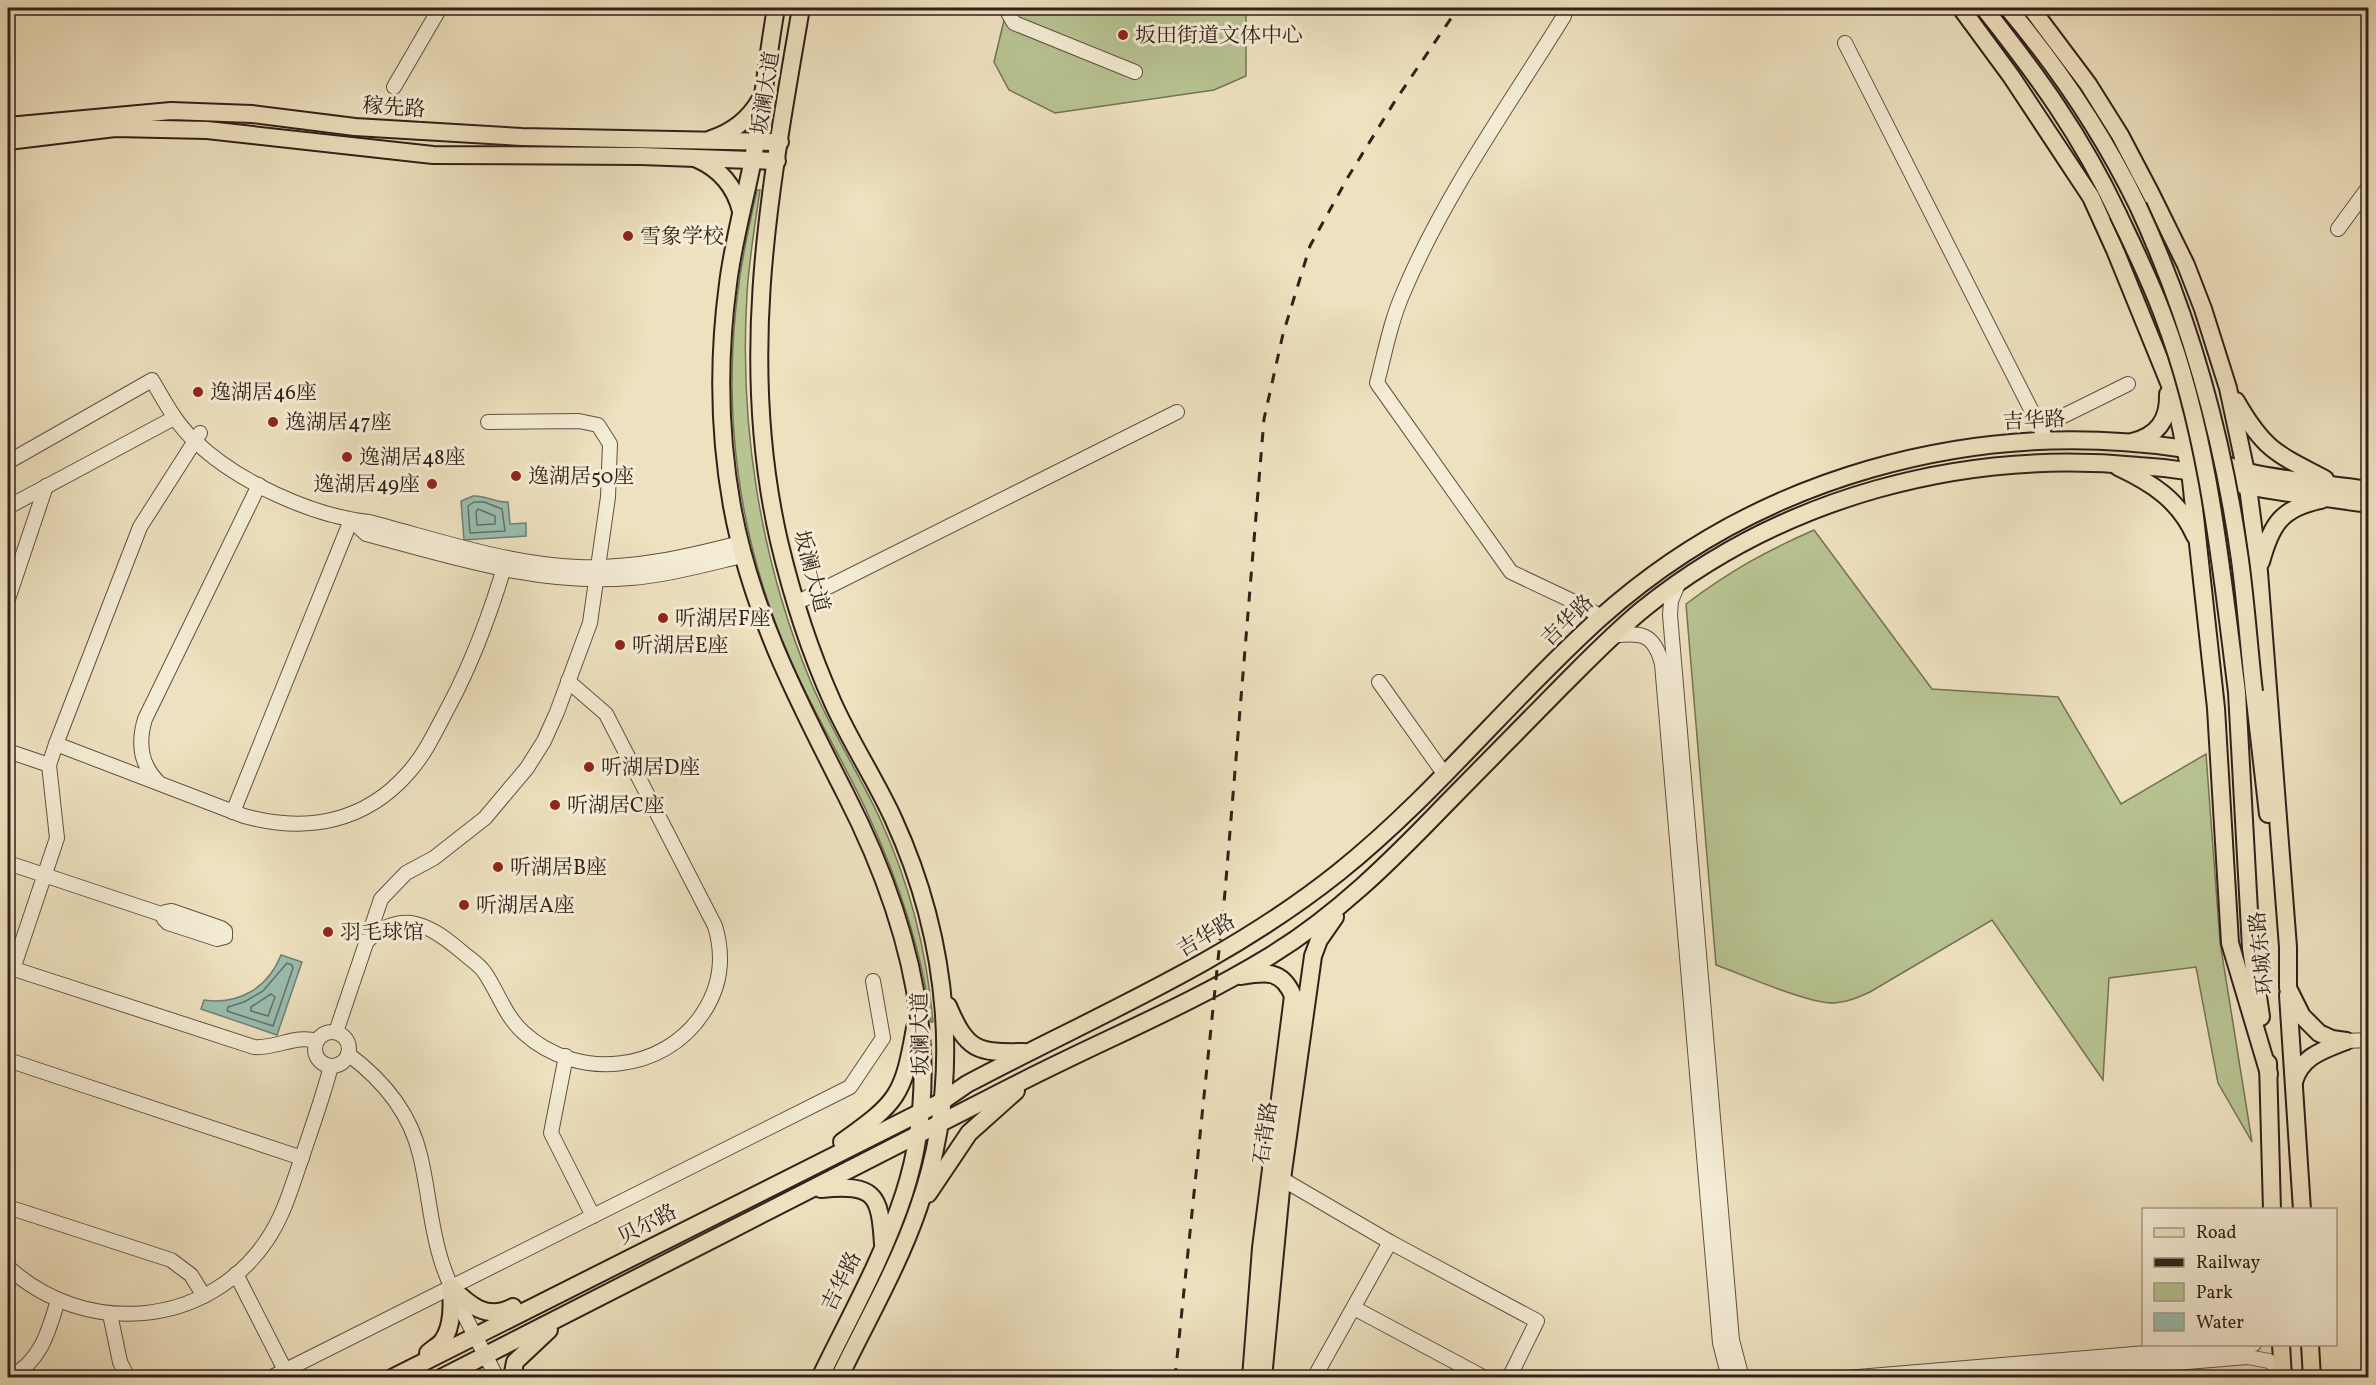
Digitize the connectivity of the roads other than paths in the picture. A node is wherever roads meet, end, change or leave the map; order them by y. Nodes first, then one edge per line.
1 (440, 8) edge
2 (776, 8) edge
3 (801, 8) edge
4 (1008, 8) edge
5 (1961, 8) edge
6 (1984, 8) edge
7 (2008, 8) edge
8 (2031, 8) edge
9 (1564, 16) dead end
10 (1845, 43) dead end
11 (1135, 72) dead end
12 (394, 87) dead end
13 (762, 93) junction
14 (8, 126) edge
15 (8, 141) edge
16 (703, 141) junction
17 (755, 142) junction
18 (780, 142) junction
19 (693, 158) junction
20 (752, 160) junction
21 (777, 161) junction
22 (2368, 188) edge
23 (741, 212) junction
24 (2338, 229) dead end
25 (2167, 378) junction
26 (2128, 384) dead end
27 (2228, 388) junction
28 (1177, 412) dead end
29 (174, 418) junction
30 (488, 422) dead end
31 (2044, 434) junction
32 (197, 437) junction
33 (2125, 443) junction
34 (2185, 449) junction
35 (8, 462) edge
36 (2109, 463) junction
37 (2190, 471) junction
38 (2247, 479) junction
39 (259, 484) junction
40 (46, 486) junction
41 (2368, 490) edge
42 (2333, 492) junction
43 (2368, 504) edge
44 (8, 507) edge
45 (351, 520) junction
46 (742, 549) junction
47 (2200, 551) junction
48 (505, 563) junction
49 (2259, 572) junction
50 (597, 573) junction
51 (1677, 584) junction
52 (8, 599) edge
53 (796, 603) junction
54 (1601, 617) junction
55 (1612, 636) junction
56 (568, 681) junction
57 (1379, 682) dead end
58 (56, 744) junction
59 (8, 751) edge
60 (49, 765) junction
61 (1444, 775) junction
62 (160, 784) junction
63 (233, 812) junction
64 (8, 863) edge
65 (44, 876) junction
66 (1344, 904) junction
67 (164, 915) dead end
68 (367, 940) junction
69 (9, 968) edge
70 (1234, 976) junction
71 (873, 981) dead end
72 (2288, 988) junction
73 (943, 994) junction
74 (918, 1006) junction
75 (336, 1032) junction
76 (2368, 1040) edge
77 (317, 1041) junction
78 (2346, 1041) junction
79 (1029, 1051) junction
80 (348, 1054) junction
81 (566, 1056) junction
82 (8, 1060) edge
83 (331, 1066) junction
84 (1039, 1072) junction
85 (2269, 1074) junction
86 (2294, 1083) junction
87 (941, 1102) junction
88 (922, 1111) junction
89 (939, 1124) junction
90 (918, 1133) junction
91 (302, 1158) junction
92 (804, 1170) junction
93 (1282, 1179) junction
94 (812, 1190) junction
95 (8, 1207) edge
96 (2272, 1208) edge
97 (2301, 1208) edge
98 (918, 1209) junction
99 (593, 1216) junction
100 (1390, 1242) junction
101 (883, 1247) junction
102 (630, 1257) junction
103 (8, 1267) edge
104 (236, 1274) junction
105 (451, 1287) junction
106 (204, 1296) junction
107 (58, 1300) junction
108 (1354, 1308) junction
109 (575, 1310) junction
110 (110, 1314) junction
111 (476, 1335) junction
112 (2229, 1346) edge
113 (2281, 1346) edge
114 (2310, 1346) edge
115 (486, 1355) junction
116 (285, 1370) junction
117 (2283, 1375) edge
118 (9, 1377) edge
119 (128, 1377) edge
120 (270, 1377) edge
121 (392, 1377) edge
122 (441, 1377) edge
123 (497, 1377) edge
124 (512, 1377) edge
125 (820, 1377) edge
126 (839, 1377) edge
127 (1251, 1377) edge
128 (1263, 1377) edge
129 (1314, 1377) edge
130 (1485, 1377) edge
131 (1509, 1377) edge
132 (1729, 1377) edge
133 (1742, 1377) edge
134 (1846, 1377) edge
135 (1993, 1377) edge
136 (2312, 1377) edge

1 - 12 street
2 - 13 main road, 坂澜大道
3 - 18 main road, 坂澜大道
4 - 11 street
5 - 25 main road
6 - 85 main road, 环城东路, bridge
7 - 72 main road, 环城东路, bridge
8 - 27 main road
9 - 54 street
10 - 31 street
13 - 16 main road
13 - 17 main road, 坂澜大道
14 - 16 main road, 稼先路
15 - 19 main road, 稼先路
16 - 17 main road, 稼先路
17 - 18 main road, 稼先路
17 - 20 main road, 坂澜大道
18 - 21 main road, 坂澜大道
19 - 20 main road, 稼先路
19 - 23 main road
20 - 21 main road, 稼先路
20 - 23 main road, 坂澜大道
21 - 53 main road, 坂澜大道
22 - 24 street
23 - 46 main road, 坂澜大道
25 - 33 main road
25 - 34 main road
26 - 31 street
27 - 38 main road
27 - 42 main road
28 - 53 street
29 - 32 street
29 - 35 street
29 - 40 street
30 - 50 street
31 - 33 main road, 吉华路
31 - 54 main road, 吉华路
32 - 39 street
32 - 58 street
33 - 34 main road, 吉华路
34 - 37 main road
34 - 38 main road, 吉华路
36 - 37 main road, 吉华路
36 - 47 main road
36 - 51 main road, 吉华路
37 - 38 main road, 吉华路
37 - 47 main road
38 - 42 main road, 吉华路
38 - 49 main road
39 - 45 street
39 - 62 street
40 - 44 street
40 - 52 street
41 - 42 main road, 吉华路
42 - 43 main road, 吉华路
42 - 49 main road
45 - 48 street
45 - 63 street
46 - 50 street
46 - 74 main road, 坂澜大道
47 - 85 main road
48 - 50 street
48 - 63 street
49 - 72 main road
50 - 56 street
51 - 55 main road, 吉华路
51 - 133 street
53 - 73 main road, 坂澜大道
54 - 61 main road, 吉华路
55 - 66 main road, 吉华路
55 - 132 street
56 - 68 street
56 - 81 street
57 - 61 street
58 - 60 street
58 - 62 street
59 - 60 street
60 - 65 street
61 - 79 main road, 吉华路
62 - 63 street
64 - 65 street
65 - 67 street
65 - 69 street
66 - 70 main road, 吉华路
66 - 93 main road, 石背路
68 - 75 street
68 - 81 street
69 - 77 street
70 - 84 main road, 吉华路
70 - 127 main road, 石背路
71 - 99 street
72 - 78 main road
72 - 86 main road, 环城东路
73 - 79 main road
73 - 87 main road, 坂澜大道
74 - 88 main road, 坂澜大道
74 - 92 main road
75 - 77 street
75 - 80 street
76 - 78 street
77 - 83 street
78 - 86 main road
79 - 87 main road, 吉华路
80 - 83 street
80 - 105 street
81 - 99 street
82 - 91 street
83 - 91 street
84 - 89 main road, 吉华路
84 - 98 main road
85 - 96 main road, 环城东路
86 - 97 main road, 环城东路
87 - 88 main road, 吉华路
87 - 89 main road, 坂澜大道
88 - 90 main road, 吉华路
88 - 92 main road, 贝尔路
89 - 90 main road, 吉华路
89 - 98 main road, 坂澜大道
90 - 94 main road
90 - 101 main road, 吉华路
91 - 104 street
92 - 102 main road, 贝尔路
93 - 100 street
93 - 128 main road, 石背路
94 - 101 main road
94 - 109 main road
95 - 106 street
98 - 126 main road, 吉华路
99 - 105 street
100 - 108 street
100 - 131 street
101 - 125 main road, 吉华路
102 - 105 main road
102 - 111 main road, 贝尔路
103 - 107 street
104 - 106 street
104 - 116 street
105 - 111 street
105 - 116 street
105 - 121 main road
106 - 110 street
107 - 110 street
107 - 118 street
108 - 129 street
108 - 130 street
109 - 115 main road
109 - 124 main road
110 - 119 street
111 - 115 street
111 - 121 main road, 贝尔路
112 - 134 street
113 - 117 main road
114 - 136 main road
115 - 122 main road
115 - 123 street
116 - 120 street
117 - 135 street

